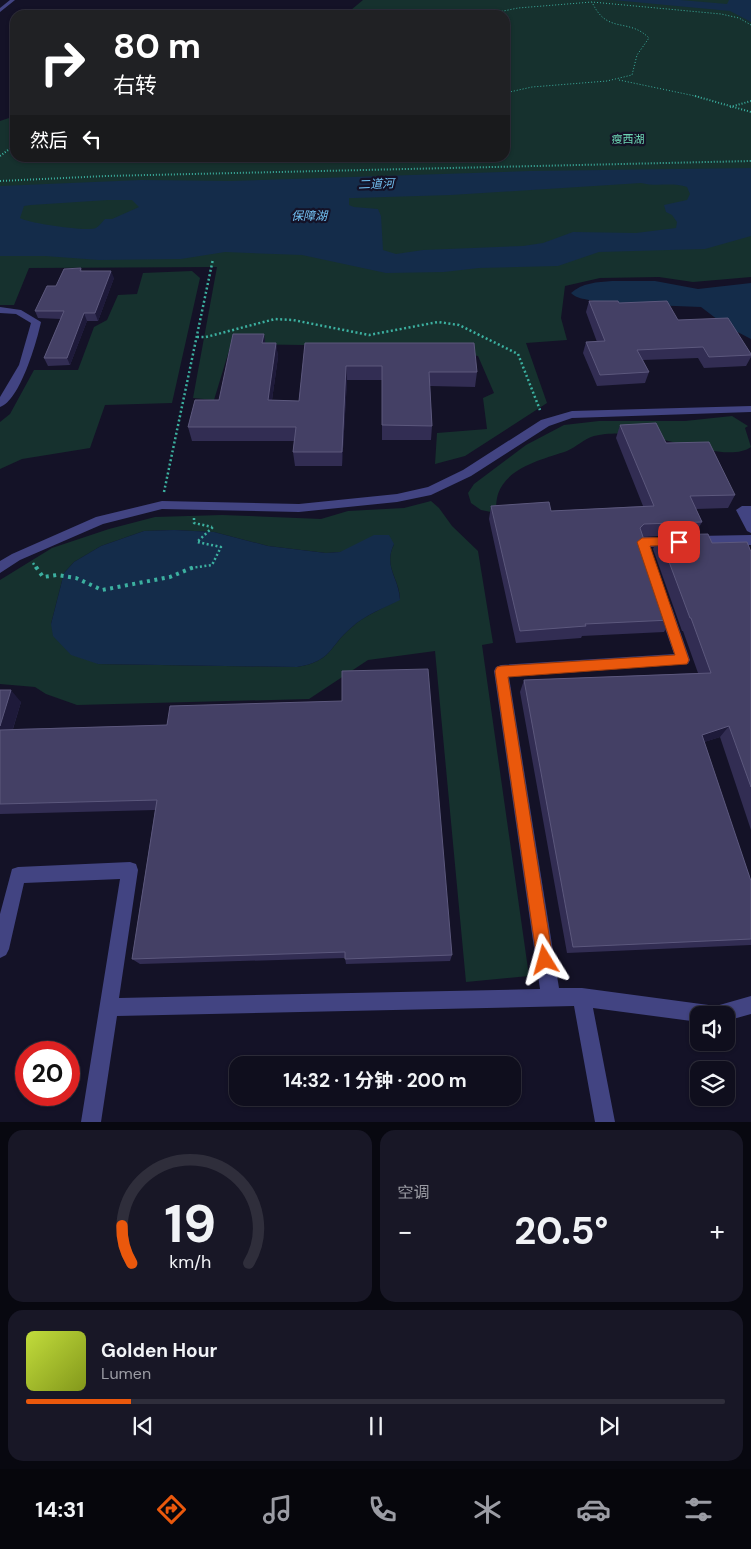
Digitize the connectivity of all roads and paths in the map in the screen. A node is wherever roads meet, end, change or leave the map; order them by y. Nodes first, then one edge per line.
1 (12, 0) edge
2 (547, 0) edge
3 (600, 0) edge
4 (584, 1) edge
5 (592, 2) junction
6 (551, 5) junction
7 (0, 10) edge
8 (510, 11) edge
9 (751, 25) edge
10 (619, 80) junction
11 (510, 92) edge
12 (751, 101) edge
13 (729, 107) junction
14 (751, 112) edge
15 (10, 147) edge
16 (0, 156) edge
17 (751, 161) edge
18 (0, 181) edge
19 (214, 259) dead end
20 (0, 310) edge
21 (196, 337) junction
22 (0, 404) edge
23 (751, 409) edge
24 (545, 423) junction
25 (162, 505) junction
26 (751, 510) edge
27 (213, 527) dead end
28 (751, 528) edge
29 (751, 540) edge
30 (25, 553) junction
31 (0, 568) edge
32 (652, 569) edge
33 (661, 597) edge
34 (0, 949) edge
35 (582, 997) junction
36 (551, 998) junction
37 (751, 1005) edge
38 (109, 1008) junction
39 (91, 1122) edge
40 (605, 1122) edge

1 - 7 street
2 - 6 path
3 - 5 path
4 - 5 path
4 - 6 path
5 - 9 path
5 - 10 path
6 - 8 path
10 - 11 path
10 - 13 path
12 - 13 path
13 - 14 path
15 - 16 path
17 - 18 path
19 - 21 path
20 - 22 street
21 - 24 path
21 - 25 path
23 - 24 street
24 - 25 street
25 - 30 street
26 - 28 street
27 - 30 path
29 - 32 street
30 - 31 street
33 - 36 street
34 - 38 street
35 - 36 street
35 - 37 street
35 - 40 street
36 - 38 street
38 - 39 street

